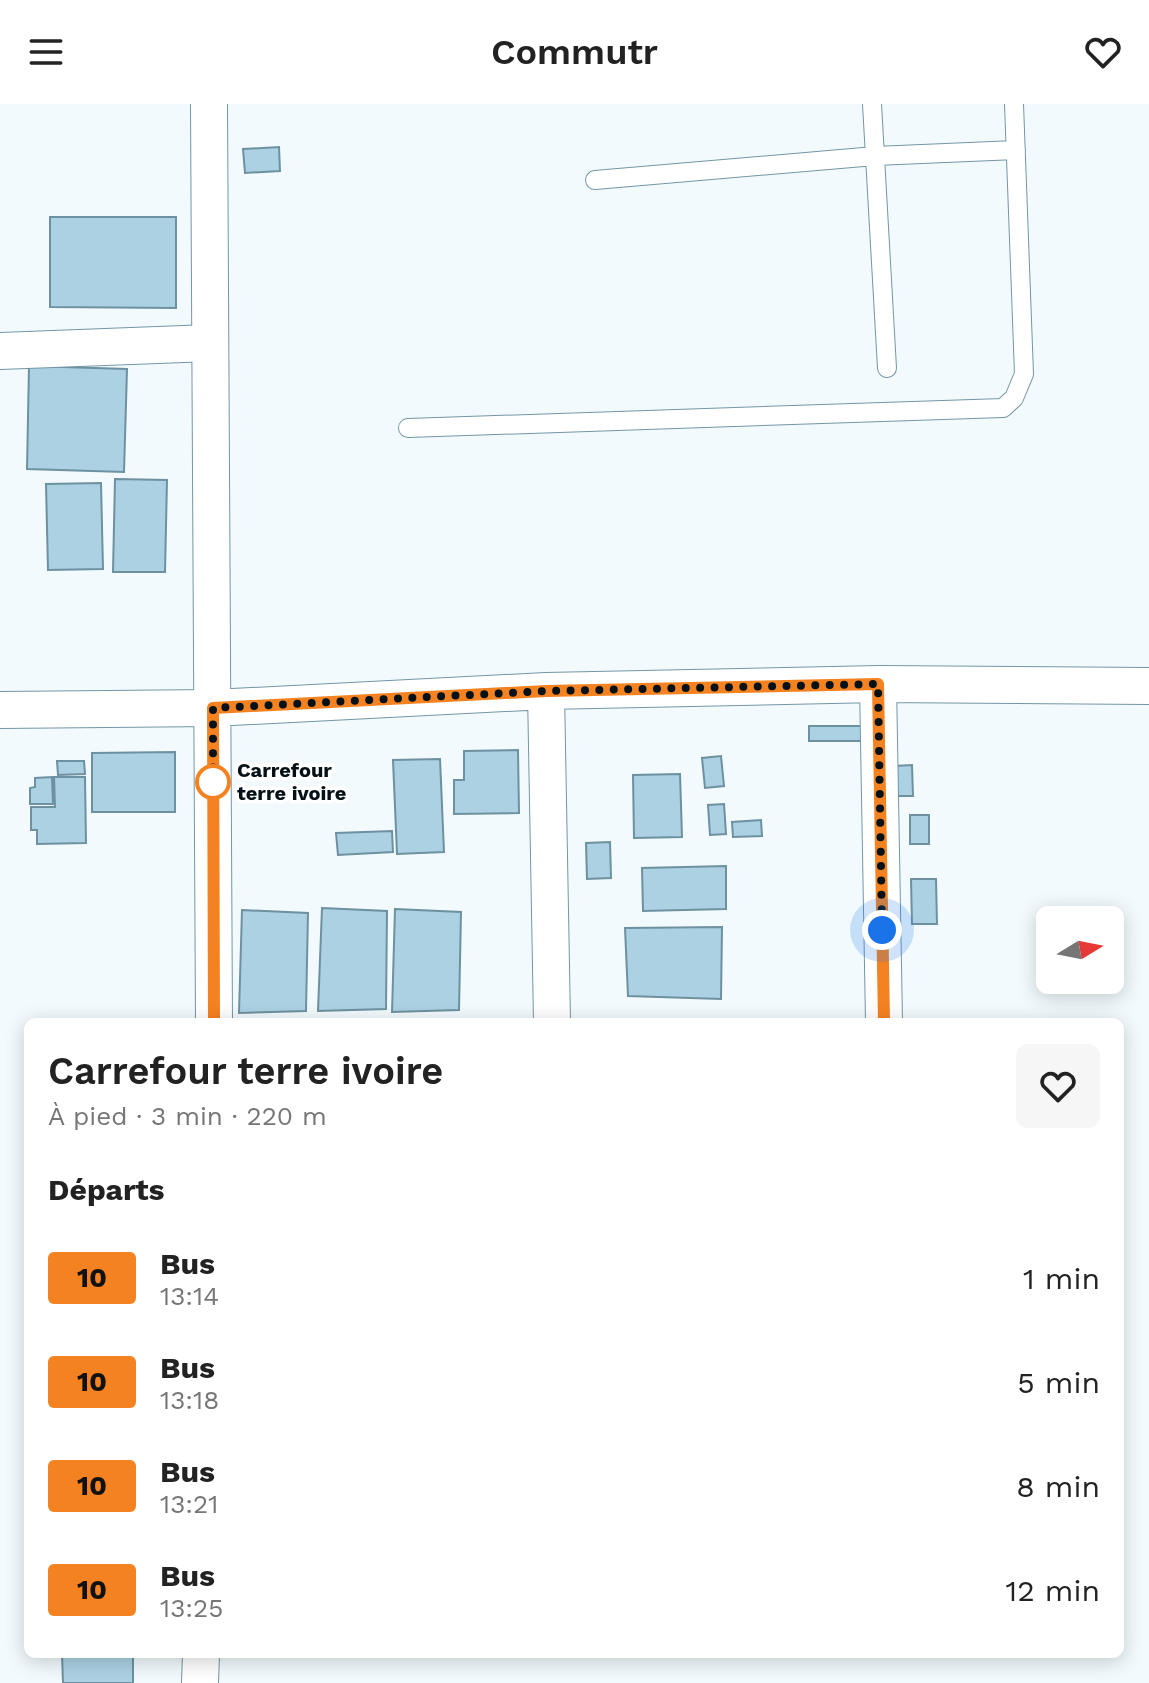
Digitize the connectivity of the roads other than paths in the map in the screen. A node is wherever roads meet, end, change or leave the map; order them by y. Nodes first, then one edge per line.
1 (209, 104) edge
2 (872, 104) edge
3 (1014, 104) edge
4 (1016, 150) junction
5 (875, 156) junction
6 (595, 180) dead end
7 (210, 343) junction
8 (0, 351) edge
9 (887, 368) dead end
10 (408, 428) dead end
11 (878, 684) junction
12 (1149, 686) edge
13 (546, 691) junction
14 (213, 708) junction
15 (0, 710) edge
16 (214, 1018) edge
17 (552, 1018) edge
18 (884, 1018) edge
19 (201, 1658) edge
20 (200, 1683) edge

1 - 7 street
2 - 5 lane
3 - 4 lane
4 - 5 lane
4 - 10 lane
5 - 6 lane
5 - 9 lane
7 - 8 street
7 - 14 street
11 - 12 street
11 - 13 street
11 - 18 street
13 - 14 street
13 - 17 street
14 - 15 street
14 - 16 street
19 - 20 street

